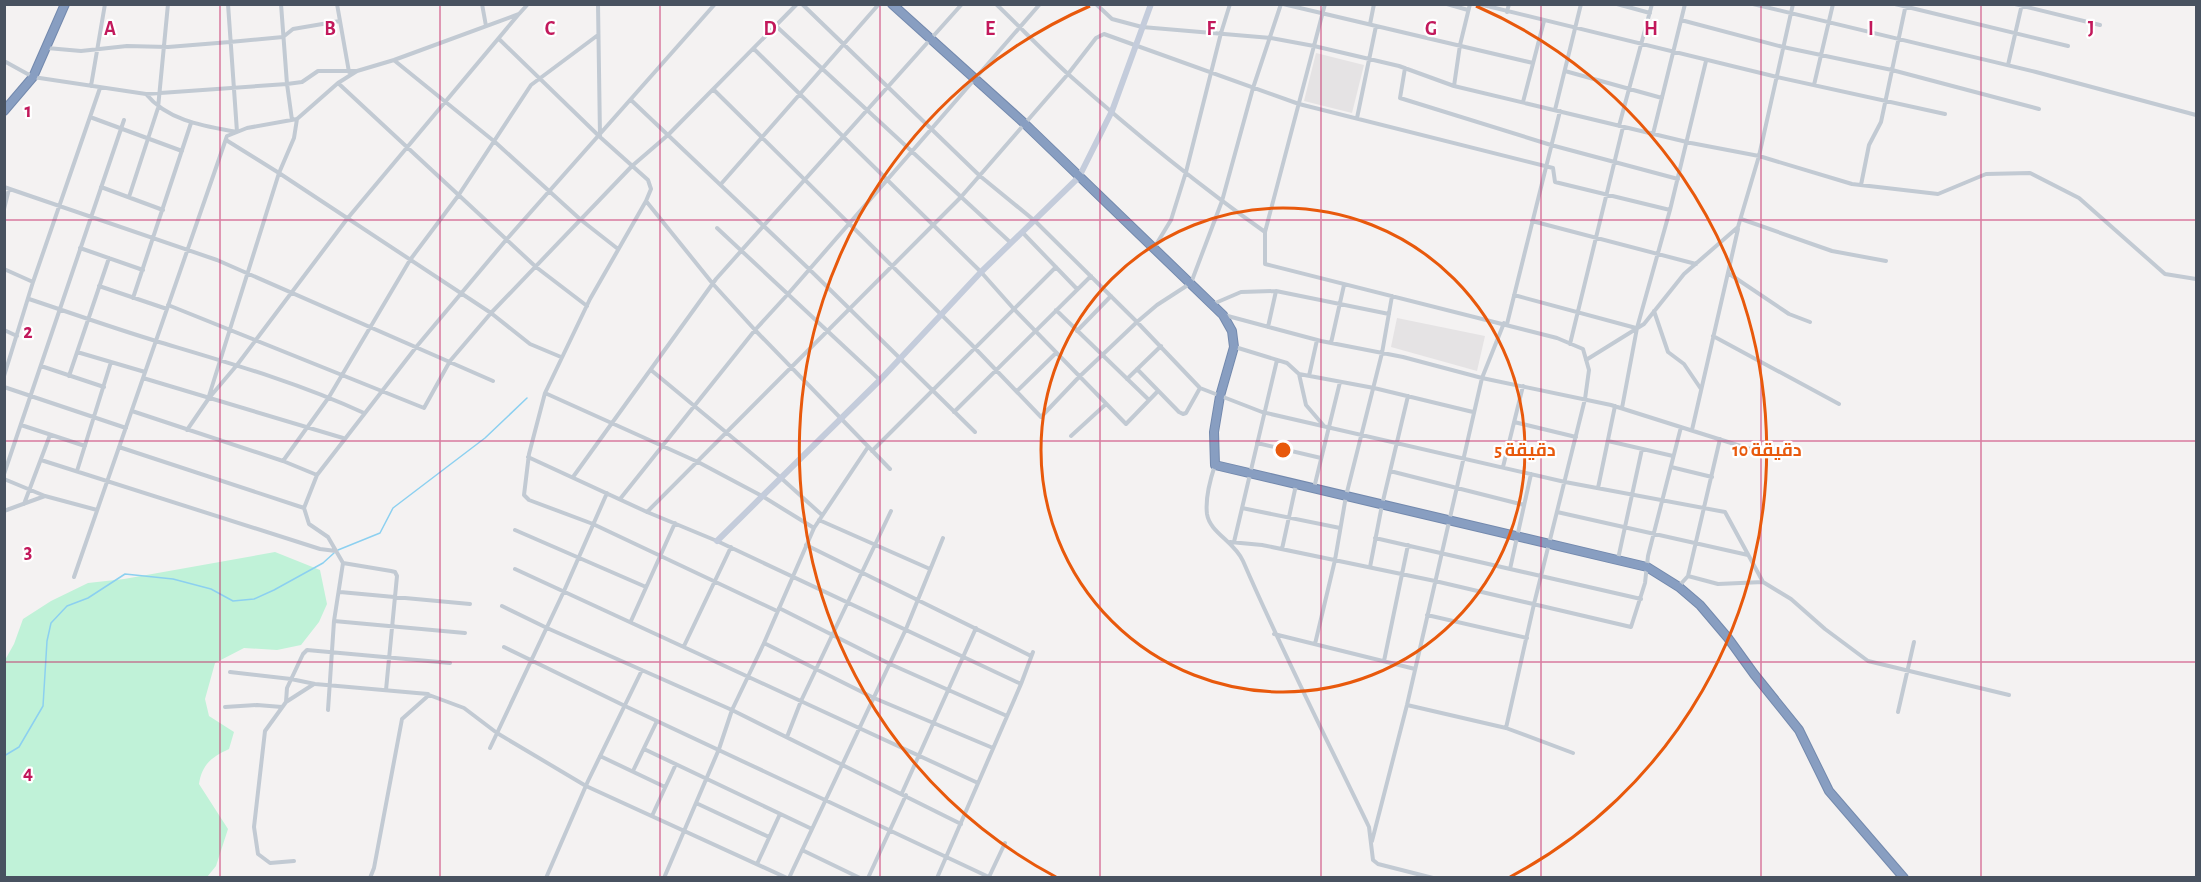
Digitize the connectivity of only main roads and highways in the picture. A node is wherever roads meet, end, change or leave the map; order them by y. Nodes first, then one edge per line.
1 (65, 4) edge
2 (892, 4) edge
3 (4, 111) edge
4 (1904, 878) edge

1 - 3 highway
2 - 4 highway

